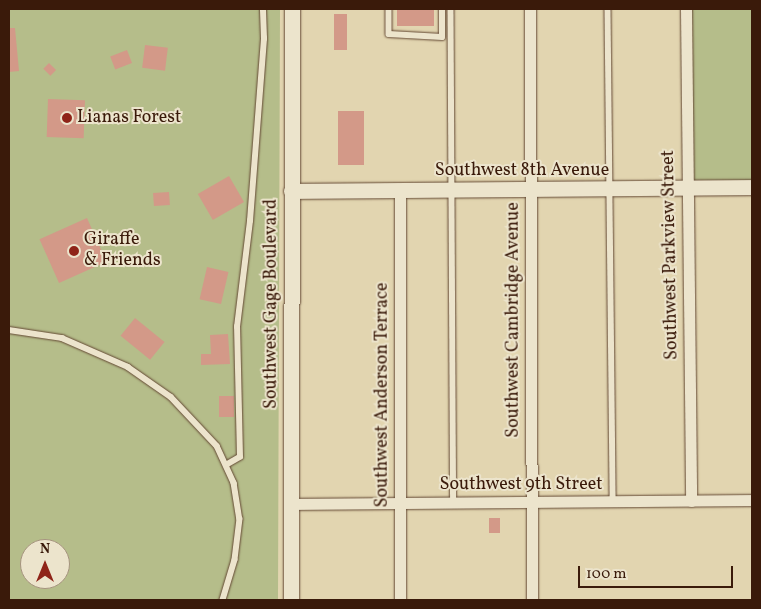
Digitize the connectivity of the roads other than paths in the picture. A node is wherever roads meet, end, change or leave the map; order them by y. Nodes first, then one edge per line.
1 (263, 9) edge
2 (292, 9) edge
3 (389, 9) edge
4 (442, 9) edge
5 (451, 9) edge
6 (530, 9) edge
7 (608, 9) edge
8 (686, 9) edge
9 (752, 187) edge
10 (688, 188) junction
11 (609, 189) junction
12 (400, 190) junction
13 (452, 190) junction
14 (530, 190) junction
15 (291, 191) junction
16 (9, 330) edge
17 (226, 465) junction
18 (752, 500) edge
19 (532, 501) junction
20 (691, 501) junction
21 (613, 502) junction
22 (401, 503) junction
23 (454, 503) junction
24 (291, 504) junction
25 (223, 600) edge
26 (291, 600) edge
27 (400, 600) edge
28 (532, 600) edge

1 - 17 lane
2 - 15 main road, Southwest Gage Boulevard
3 - 4 lane
5 - 13 lane
6 - 14 street, Southwest Cambridge Avenue
7 - 11 lane
8 - 10 street, Southwest Parkview Street
9 - 10 main road, Southwest 8th Avenue
10 - 11 main road, Southwest 8th Avenue
10 - 20 street, Southwest Parkview Street
11 - 14 main road, Southwest 8th Avenue
11 - 21 lane
12 - 13 main road, Southwest 8th Avenue
12 - 15 main road, Southwest 8th Avenue
12 - 22 street, Southwest Anderson Terrace
13 - 14 main road, Southwest 8th Avenue
13 - 23 lane
14 - 19 street, Southwest Cambridge Avenue
15 - 24 main road, Southwest Gage Boulevard
16 - 17 lane
17 - 25 lane
18 - 20 street, Southwest 9th Street
19 - 21 street, Southwest 9th Street
19 - 23 street, Southwest 9th Street
19 - 28 street, Southwest Cambridge Avenue
20 - 21 street, Southwest 9th Street
22 - 23 street, Southwest 9th Street
22 - 24 street, Southwest 9th Street
22 - 27 street, Southwest Anderson Terrace
24 - 26 main road, Southwest Gage Boulevard

